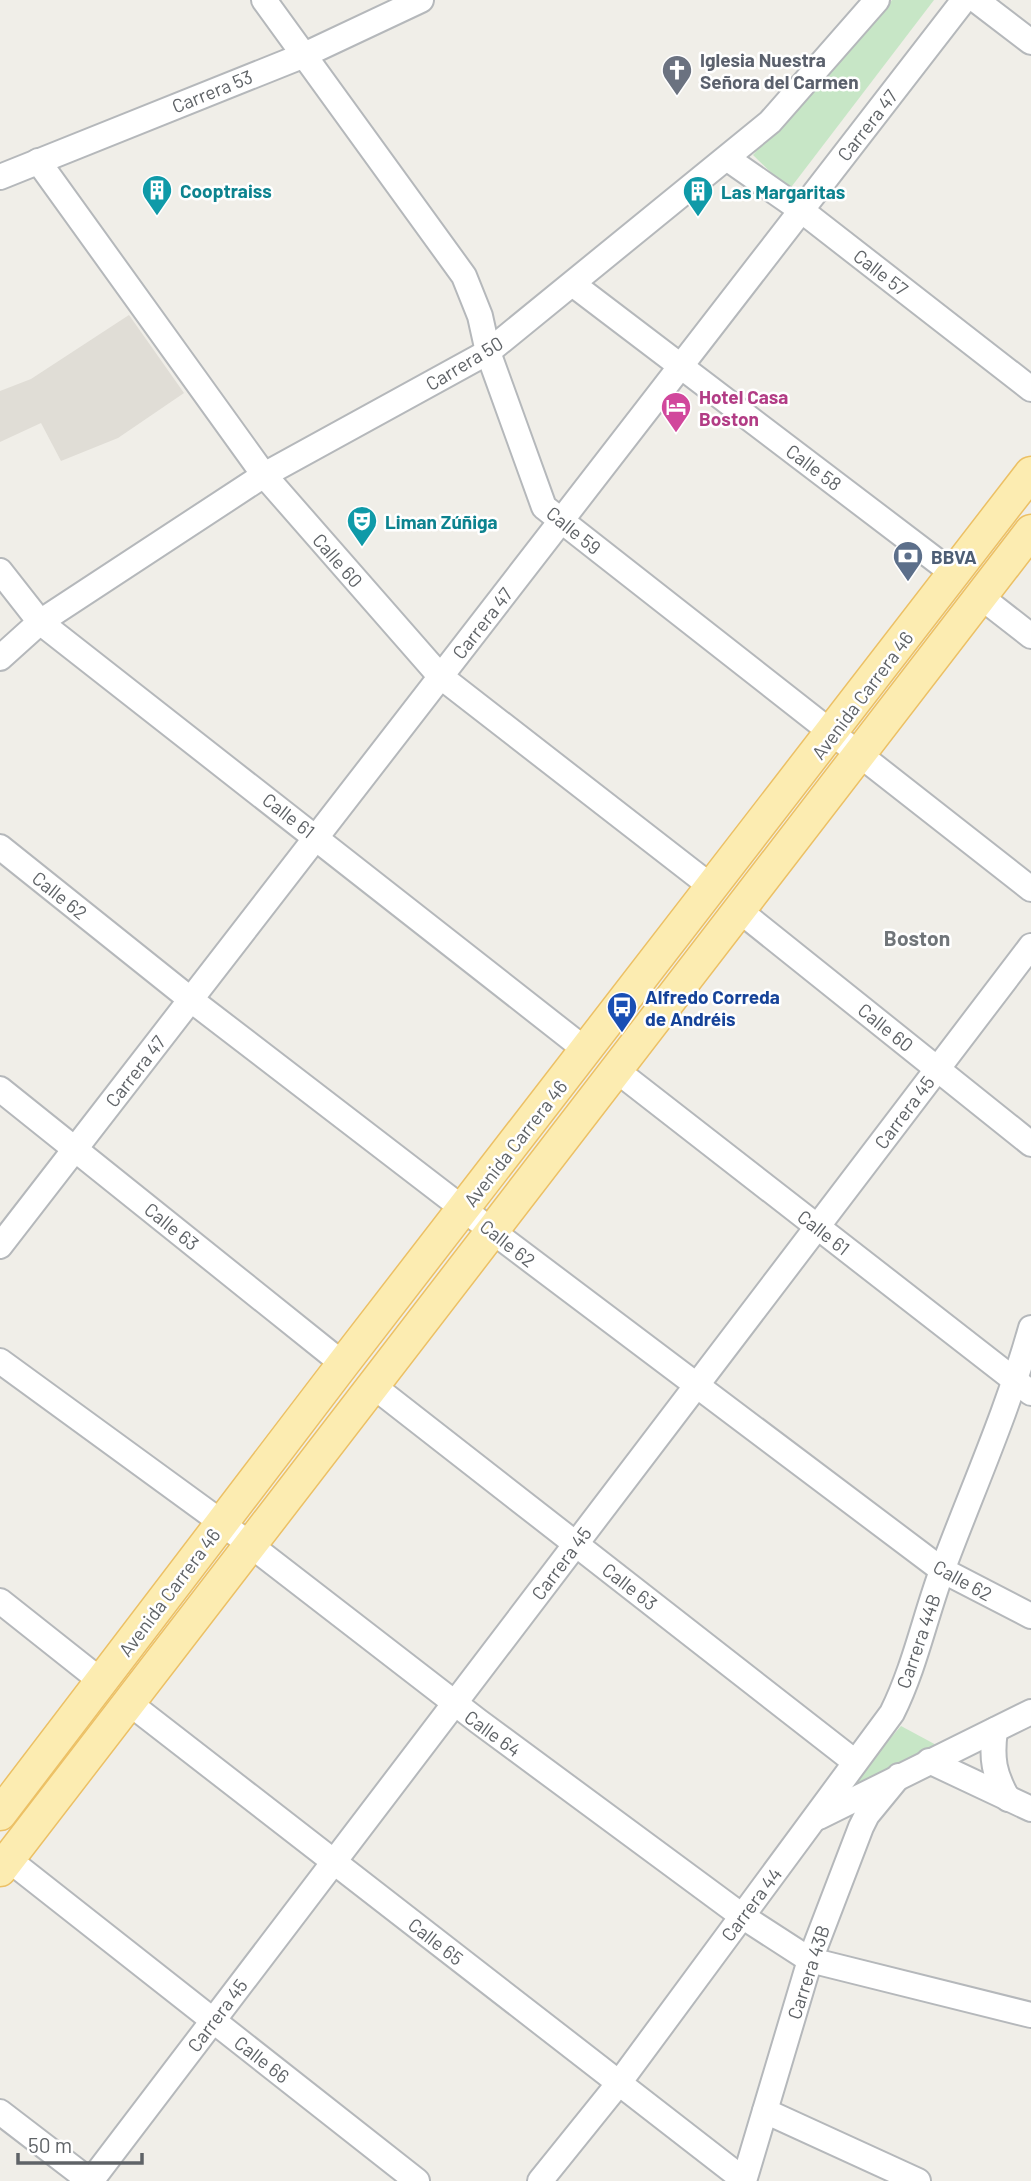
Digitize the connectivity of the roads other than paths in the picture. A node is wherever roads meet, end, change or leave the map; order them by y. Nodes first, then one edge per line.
1 (264, 0) edge
2 (421, 0) edge
3 (877, 0) edge
4 (964, 0) edge
5 (976, 0) edge
6 (1031, 43) edge
7 (302, 56) junction
8 (729, 159) junction
9 (38, 161) junction
10 (0, 177) edge
11 (801, 210) junction
12 (574, 285) junction
13 (488, 352) junction
14 (681, 366) junction
15 (1031, 389) edge
16 (1031, 473) edge
17 (264, 475) junction
18 (561, 520) junction
19 (1031, 531) edge
20 (0, 571) edge
21 (954, 574) junction
22 (981, 597) junction
23 (40, 622) junction
24 (1031, 636) edge
25 (0, 658) edge
26 (440, 676) junction
27 (833, 733) junction
28 (861, 755) junction
29 (316, 836) junction
30 (0, 847) edge
31 (712, 888) junction
32 (1031, 889) edge
33 (740, 911) junction
34 (1031, 946) edge
35 (190, 999) junction
36 (587, 1051) junction
37 (938, 1069) junction
38 (616, 1070) junction
39 (0, 1089) edge
40 (1031, 1144) edge
41 (75, 1147) junction
42 (464, 1209) junction
43 (817, 1227) junction
44 (492, 1231) junction
45 (0, 1246) edge
46 (1031, 1328) edge
47 (0, 1361) edge
48 (343, 1364) junction
49 (372, 1385) junction
50 (694, 1385) junction
51 (1023, 1387) edge
52 (222, 1523) junction
53 (576, 1544) junction
54 (249, 1545) junction
55 (942, 1570) junction
56 (0, 1601) edge
57 (1031, 1616) edge
58 (101, 1681) junction
59 (128, 1702) junction
60 (454, 1704) junction
61 (1031, 1712) edge
62 (996, 1730) junction
63 (929, 1761) junction
64 (856, 1762) junction
65 (899, 1776) junction
66 (1008, 1799) junction
67 (1031, 1809) edge
68 (0, 1814) edge
69 (815, 1819) junction
70 (334, 1862) junction
71 (4, 1864) edge
72 (742, 1916) junction
73 (810, 1960) junction
74 (1031, 2015) edge
75 (213, 2020) junction
76 (619, 2083) junction
77 (765, 2111) junction
78 (0, 2112) edge
79 (90, 2181) edge
80 (417, 2181) edge
81 (540, 2181) edge
82 (744, 2181) edge
83 (918, 2181) edge

1 - 7 street, Calle 59
2 - 7 street, Carrera 53
3 - 8 street, Carrera 50
4 - 11 street, Carrera 47
5 - 6 street
7 - 9 street, Carrera 53
7 - 13 street, Calle 59
8 - 11 street, Calle 57
8 - 12 street, Carrera 50
9 - 10 street, Carrera 53
9 - 17 street, Calle 60
11 - 14 street, Carrera 47
11 - 15 street, Calle 57
12 - 13 street, Carrera 50
12 - 14 street, Calle 58
13 - 17 street, Carrera 50
13 - 18 street, Calle 59
14 - 18 street, Carrera 47
14 - 21 street, Calle 58
16 - 21 main road, Avenida Carrera 46
17 - 23 street, Carrera 50
17 - 26 street, Calle 60
18 - 26 street, Carrera 47
18 - 27 street, Calle 59
19 - 22 main road, Avenida Carrera 46
20 - 23 street, Calle 61
21 - 27 main road, Avenida Carrera 46
22 - 24 street
22 - 28 main road, Avenida Carrera 46
23 - 25 street, Carrera 50
23 - 29 street, Calle 61
26 - 29 street, Carrera 47
26 - 31 street, Calle 60
27 - 28 street, Calle 59
27 - 31 main road, Avenida Carrera 46
28 - 32 street, Calle 59
28 - 33 main road, Avenida Carrera 46
29 - 35 street, Carrera 47
29 - 36 street, Calle 61
30 - 35 street, Calle 62
31 - 36 main road, Avenida Carrera 46
33 - 37 street, Calle 60
33 - 38 main road, Avenida Carrera 46
34 - 37 street, Carrera 45
35 - 41 street, Carrera 47
35 - 42 street, Calle 62
36 - 42 main road, Avenida Carrera 46
37 - 40 street, Calle 60
37 - 43 street, Carrera 45
38 - 43 street, Calle 61
38 - 44 main road, Avenida Carrera 46
39 - 41 street, Calle 63
41 - 45 street, Carrera 47
41 - 48 street, Calle 63
42 - 44 street, Calle 62
42 - 48 main road, Avenida Carrera 46
43 - 50 street, Carrera 45
43 - 51 street, Calle 61
44 - 49 main road, Avenida Carrera 46
44 - 50 street, Calle 62
46 - 51 street, Carrera 44B
47 - 52 street, Calle 64
48 - 52 main road, Avenida Carrera 46
49 - 53 street, Calle 63
49 - 54 main road, Avenida Carrera 46
50 - 53 street, Carrera 45
50 - 55 street, Calle 62
51 - 55 street, Carrera 44B
52 - 54 street, Calle 64
52 - 58 main road, Avenida Carrera 46
53 - 60 street, Carrera 45
53 - 64 street, Calle 63
54 - 59 main road, Avenida Carrera 46
54 - 60 street, Calle 64
55 - 57 street, Calle 62
55 - 64 street, Carrera 44B
56 - 58 street
58 - 68 main road, Avenida Carrera 46
59 - 70 street, Calle 65
59 - 71 main road, Avenida Carrera 46
60 - 70 street, Carrera 45
60 - 72 street, Calle 64
61 - 62 street, Carrera 44
62 - 63 street, Carrera 44
62 - 66 street
63 - 65 street, Carrera 44
63 - 66 street
64 - 69 street, Carrera 44B
65 - 69 street, Carrera 44
65 - 73 street, Carrera 43B
66 - 67 street
69 - 72 street, Carrera 44
70 - 75 street, Carrera 45
70 - 76 street, Calle 65
71 - 75 street, Calle 66
72 - 73 street, Calle 64
72 - 76 street, Carrera 44
73 - 74 street, Calle 64
73 - 77 street, Carrera 43B
75 - 79 street, Carrera 45
75 - 80 street, Calle 66
76 - 81 street, Carrera 44
76 - 82 street, Calle 65
77 - 82 street, Carrera 43B
77 - 83 street
78 - 79 street

